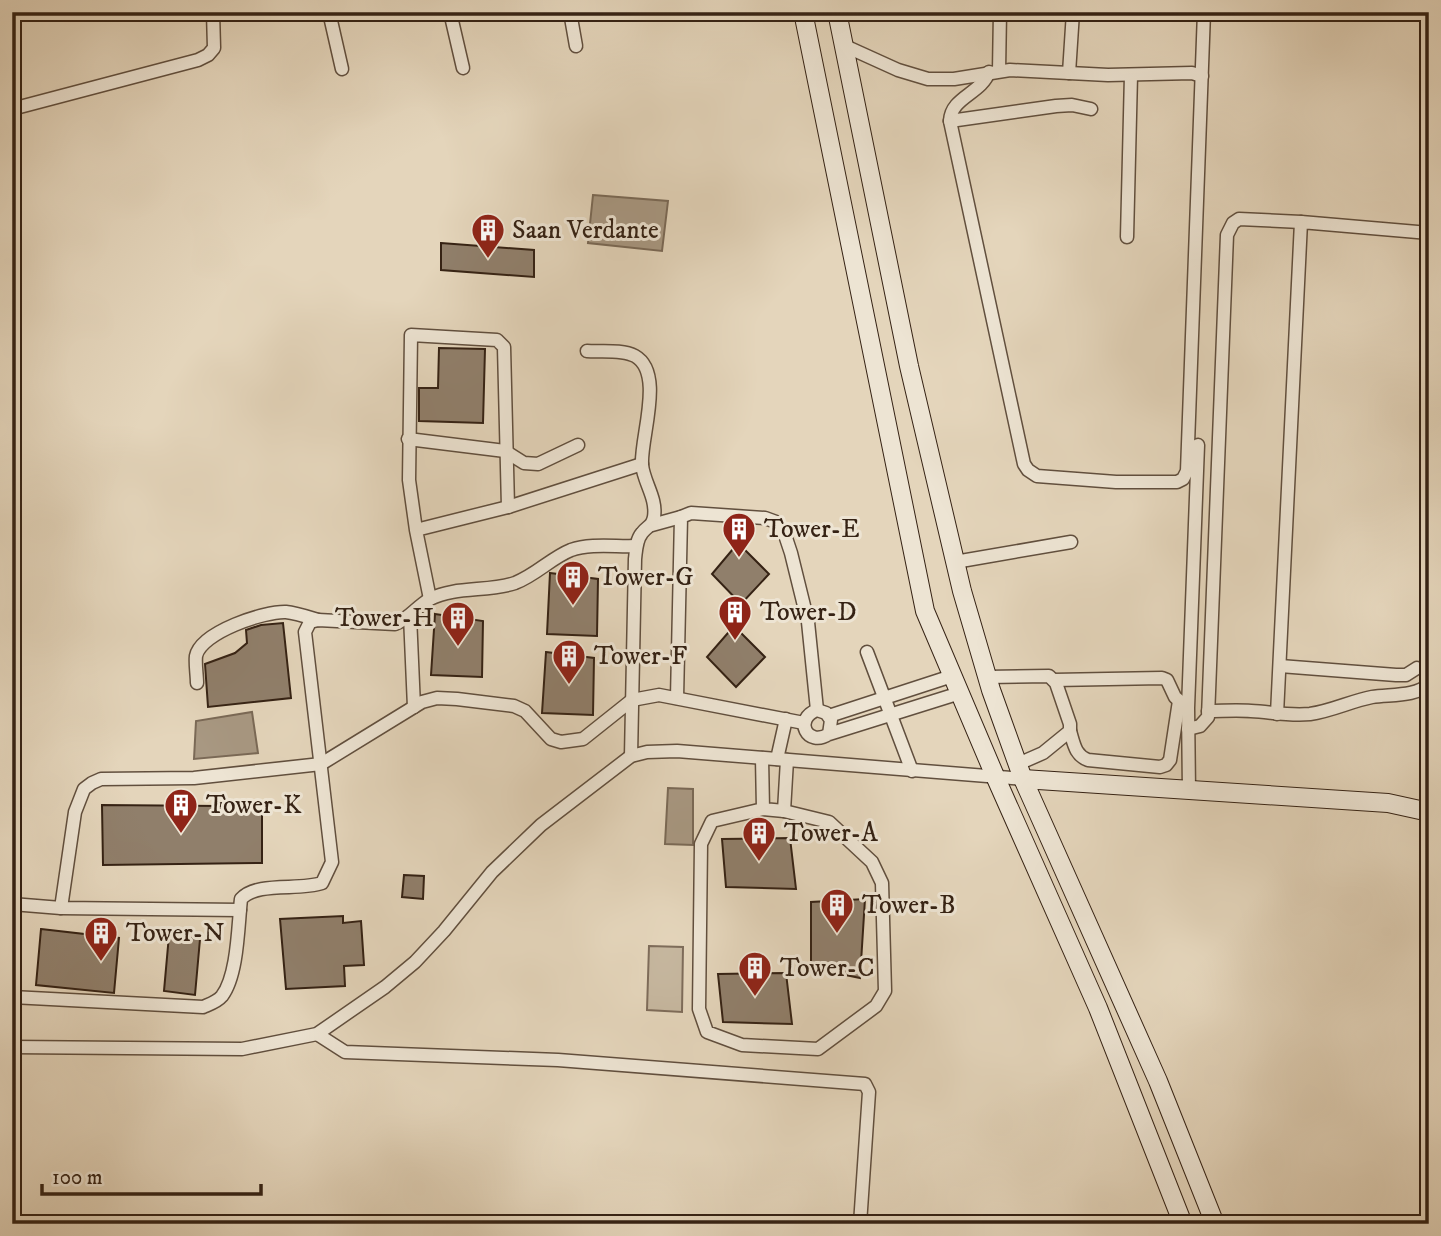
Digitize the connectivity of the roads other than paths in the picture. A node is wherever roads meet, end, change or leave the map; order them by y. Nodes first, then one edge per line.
1 (213, 12) edge
2 (329, 12) edge
3 (450, 12) edge
4 (570, 12) edge
5 (803, 12) edge
6 (837, 12) edge
7 (1000, 12) edge
8 (1073, 12) edge
9 (1205, 12) edge
10 (576, 46) dead end
11 (845, 46) junction
12 (463, 68) dead end
13 (342, 69) dead end
14 (994, 72) junction
15 (1069, 73) junction
16 (1131, 75) junction
17 (1202, 76) junction
18 (12, 109) edge
19 (1091, 109) dead end
20 (950, 121) junction
21 (1301, 222) junction
22 (1429, 233) edge
23 (1127, 237) dead end
24 (586, 351) dead end
25 (408, 439) junction
26 (578, 445) dead end
27 (1198, 445) dead end
28 (506, 452) junction
29 (642, 464) junction
30 (508, 507) junction
31 (681, 517) junction
32 (652, 525) junction
33 (416, 530) junction
34 (1071, 542) dead end
35 (636, 546) junction
36 (955, 562) junction
37 (430, 599) junction
38 (410, 615) junction
39 (318, 620) junction
40 (867, 652) dead end
41 (1280, 666) junction
42 (1418, 667) dead end
43 (987, 677) junction
44 (1054, 680) junction
45 (197, 683) dead end
46 (956, 684) junction
47 (1429, 684) edge
48 (677, 698) junction
49 (886, 698) junction
50 (632, 700) junction
51 (1185, 701) junction
52 (414, 707) junction
53 (817, 710) junction
54 (1208, 711) junction
55 (891, 714) junction
56 (1277, 714) junction
57 (829, 716) junction
58 (786, 719) junction
59 (804, 723) junction
60 (1188, 729) junction
61 (1070, 731) junction
62 (829, 734) junction
63 (631, 756) junction
64 (762, 758) junction
65 (782, 760) junction
66 (321, 764) junction
67 (912, 771) junction
68 (1020, 771) junction
69 (995, 776) junction
70 (1189, 791) junction
71 (763, 808) junction
72 (784, 811) junction
73 (1429, 812) edge
74 (12, 904) edge
75 (61, 908) junction
76 (240, 909) junction
77 (12, 997) edge
78 (317, 1034) junction
79 (12, 1047) edge
80 (860, 1224) edge
81 (1183, 1224) edge
82 (1215, 1224) edge

1 - 18 street
2 - 13 street
3 - 12 street
4 - 10 street
5 - 46 street
6 - 11 street
7 - 14 street
8 - 15 street
9 - 17 street
11 - 14 street
11 - 36 street
14 - 15 street
14 - 20 street
15 - 16 street
16 - 17 street
16 - 23 street
17 - 20 street
19 - 20 street
21 - 22 street
21 - 41 street
21 - 54 street
24 - 29 street
25 - 28 street
25 - 28 street
25 - 33 street
26 - 28 street
27 - 51 street
28 - 30 street
29 - 30 street
29 - 32 street
30 - 33 street
31 - 32 street
31 - 48 street
31 - 53 street
32 - 35 street
33 - 37 street
34 - 36 street
35 - 37 street
35 - 50 street
36 - 43 street
37 - 38 street
38 - 39 street
38 - 52 street
39 - 45 street
39 - 66 street
40 - 49 street
41 - 42 street
41 - 56 street
43 - 44 street
43 - 68 street
44 - 51 street
44 - 61 street
46 - 49 street
46 - 55 street
46 - 69 street
47 - 56 street
48 - 50 street
48 - 58 street
49 - 55 street
49 - 57 street
50 - 52 street
50 - 63 street
51 - 54 street
51 - 60 street
51 - 61 street
52 - 66 street
53 - 57 street
53 - 59 street
54 - 56 street
54 - 60 street
55 - 62 street
55 - 67 street
57 - 62 street
58 - 59 street
58 - 65 street
59 - 62 street
60 - 70 street
61 - 68 street
63 - 64 street
63 - 78 street
64 - 65 street
64 - 71 street
65 - 67 street
65 - 72 street
66 - 75 street
66 - 76 street
67 - 69 street
68 - 69 street
68 - 70 street
68 - 82 street
69 - 81 street
70 - 73 street
71 - 72 street
71 - 72 street
74 - 75 street
75 - 76 street
76 - 77 street
78 - 79 street
78 - 80 street

